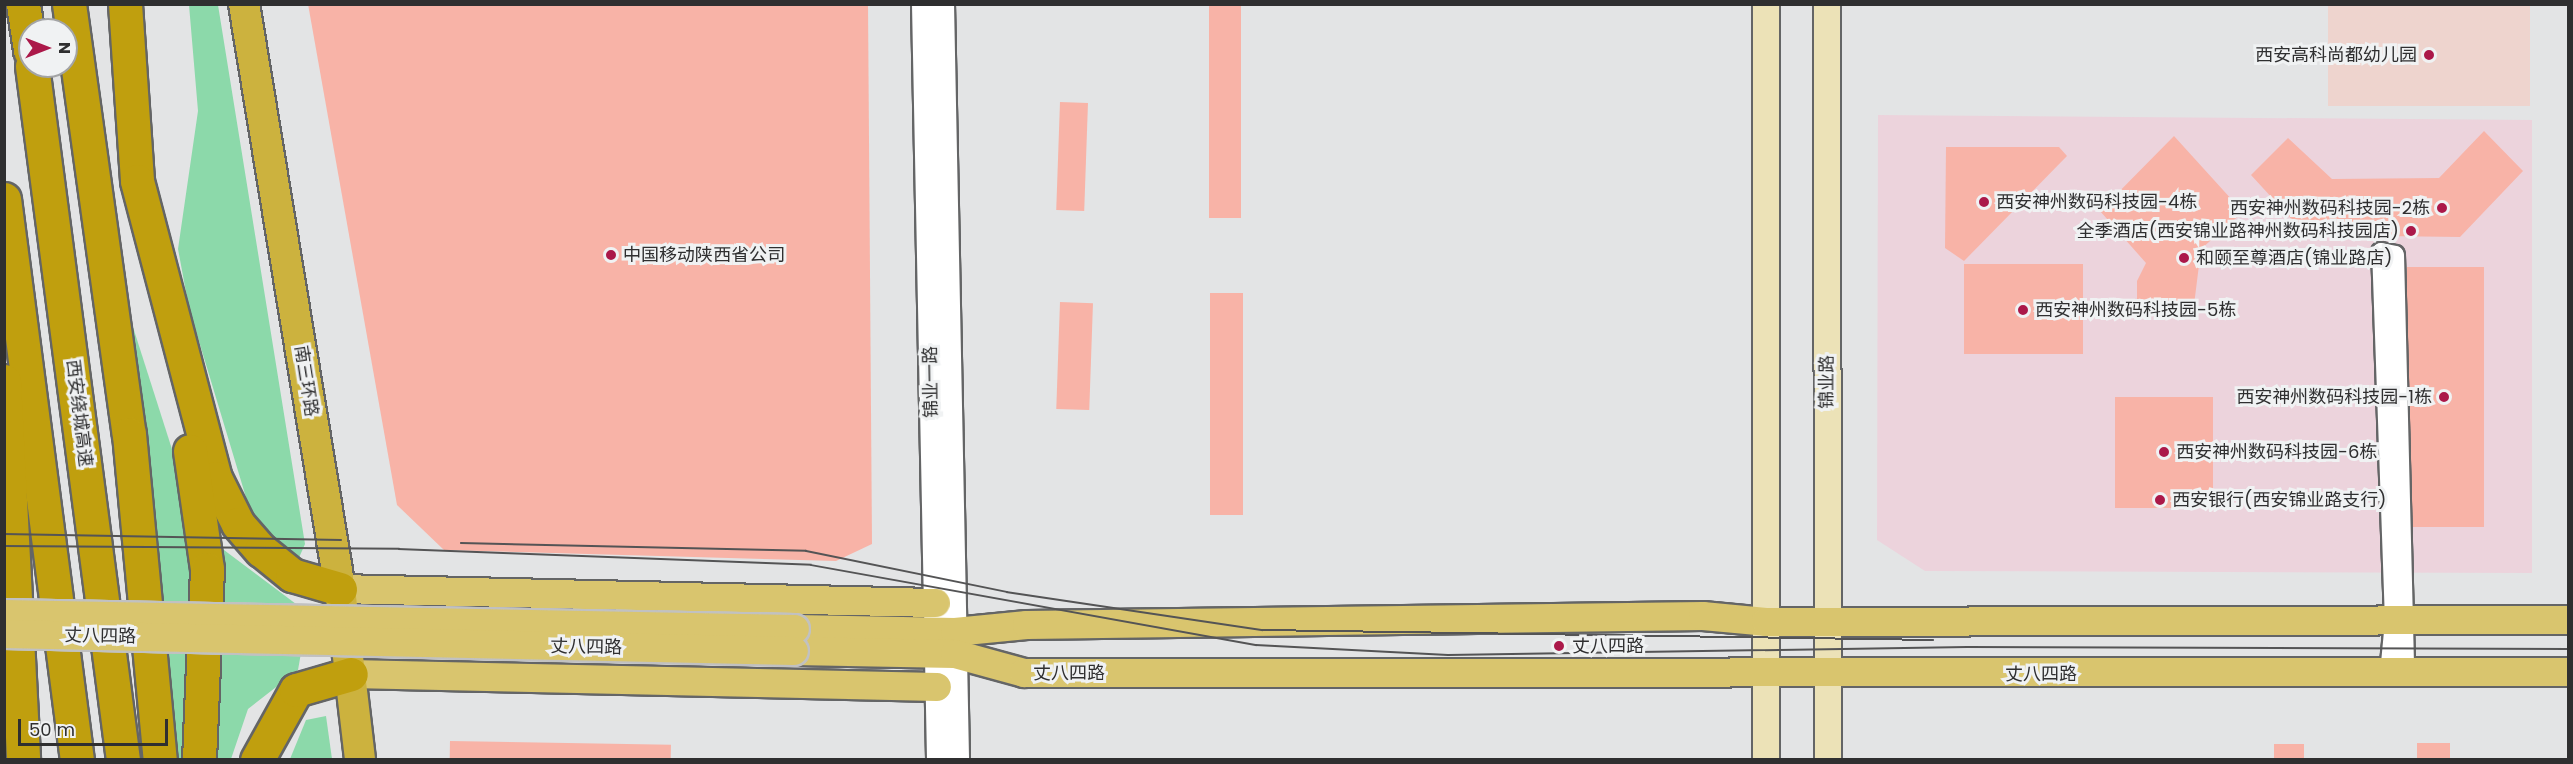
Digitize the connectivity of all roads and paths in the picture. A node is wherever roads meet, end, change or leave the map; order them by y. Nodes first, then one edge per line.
1 (69, 4) edge
2 (125, 4) edge
3 (244, 4) edge
4 (922, 4) edge
5 (943, 4) edge
6 (1766, 4) edge
7 (1827, 4) edge
8 (34, 78) edge
9 (137, 181) junction
10 (4, 200) edge
11 (4, 381) edge
12 (340, 589) junction
13 (936, 603) junction
14 (4, 614) edge
15 (2568, 620) edge
16 (1828, 621) junction
17 (2400, 621) junction
18 (1766, 622) junction
19 (4, 634) edge
20 (795, 640) junction
21 (946, 644) junction
22 (2568, 672) edge
23 (1766, 673) junction
24 (1829, 673) junction
25 (351, 674) junction
26 (2397, 674) junction
27 (937, 687) junction
28 (23, 759) edge
29 (77, 759) edge
30 (123, 759) edge
31 (160, 759) edge
32 (199, 759) edge
33 (257, 759) edge
34 (360, 759) edge
35 (938, 759) edge
36 (958, 759) edge
37 (1767, 759) edge
38 (1828, 759) edge

1 - 31 highway
2 - 9 highway
3 - 12 highway, 南三环路
4 - 13 street, 锦业一路
5 - 21 street, 锦业一路
6 - 18 main road
7 - 16 main road, 锦业路
8 - 30 highway, 西安绕城高速
9 - 12 highway
9 - 32 highway
10 - 29 highway
11 - 28 highway
12 - 13 main road
12 - 25 highway, 南三环路
13 - 21 street, 锦业一路
14 - 20 main road, 丈八四路, bridge
15 - 17 main road, 丈八四路
16 - 17 main road, 丈八四路
16 - 18 main road, 丈八四路
16 - 24 main road, 锦业路
17 - 17 street
17 - 26 street
18 - 21 main road, 丈八四路
18 - 23 main road
19 - 20 main road, 丈八四路, bridge
20 - 21 main road, 丈八四路
21 - 23 main road, 丈八四路
21 - 27 street, 锦业一路
21 - 36 street, 锦业一路
22 - 26 main road, 丈八四路
23 - 24 main road, 丈八四路
23 - 37 main road
24 - 26 main road, 丈八四路
24 - 38 main road, 锦业路
25 - 27 main road
25 - 33 highway
25 - 34 highway, 南三环路
27 - 35 street, 锦业一路

